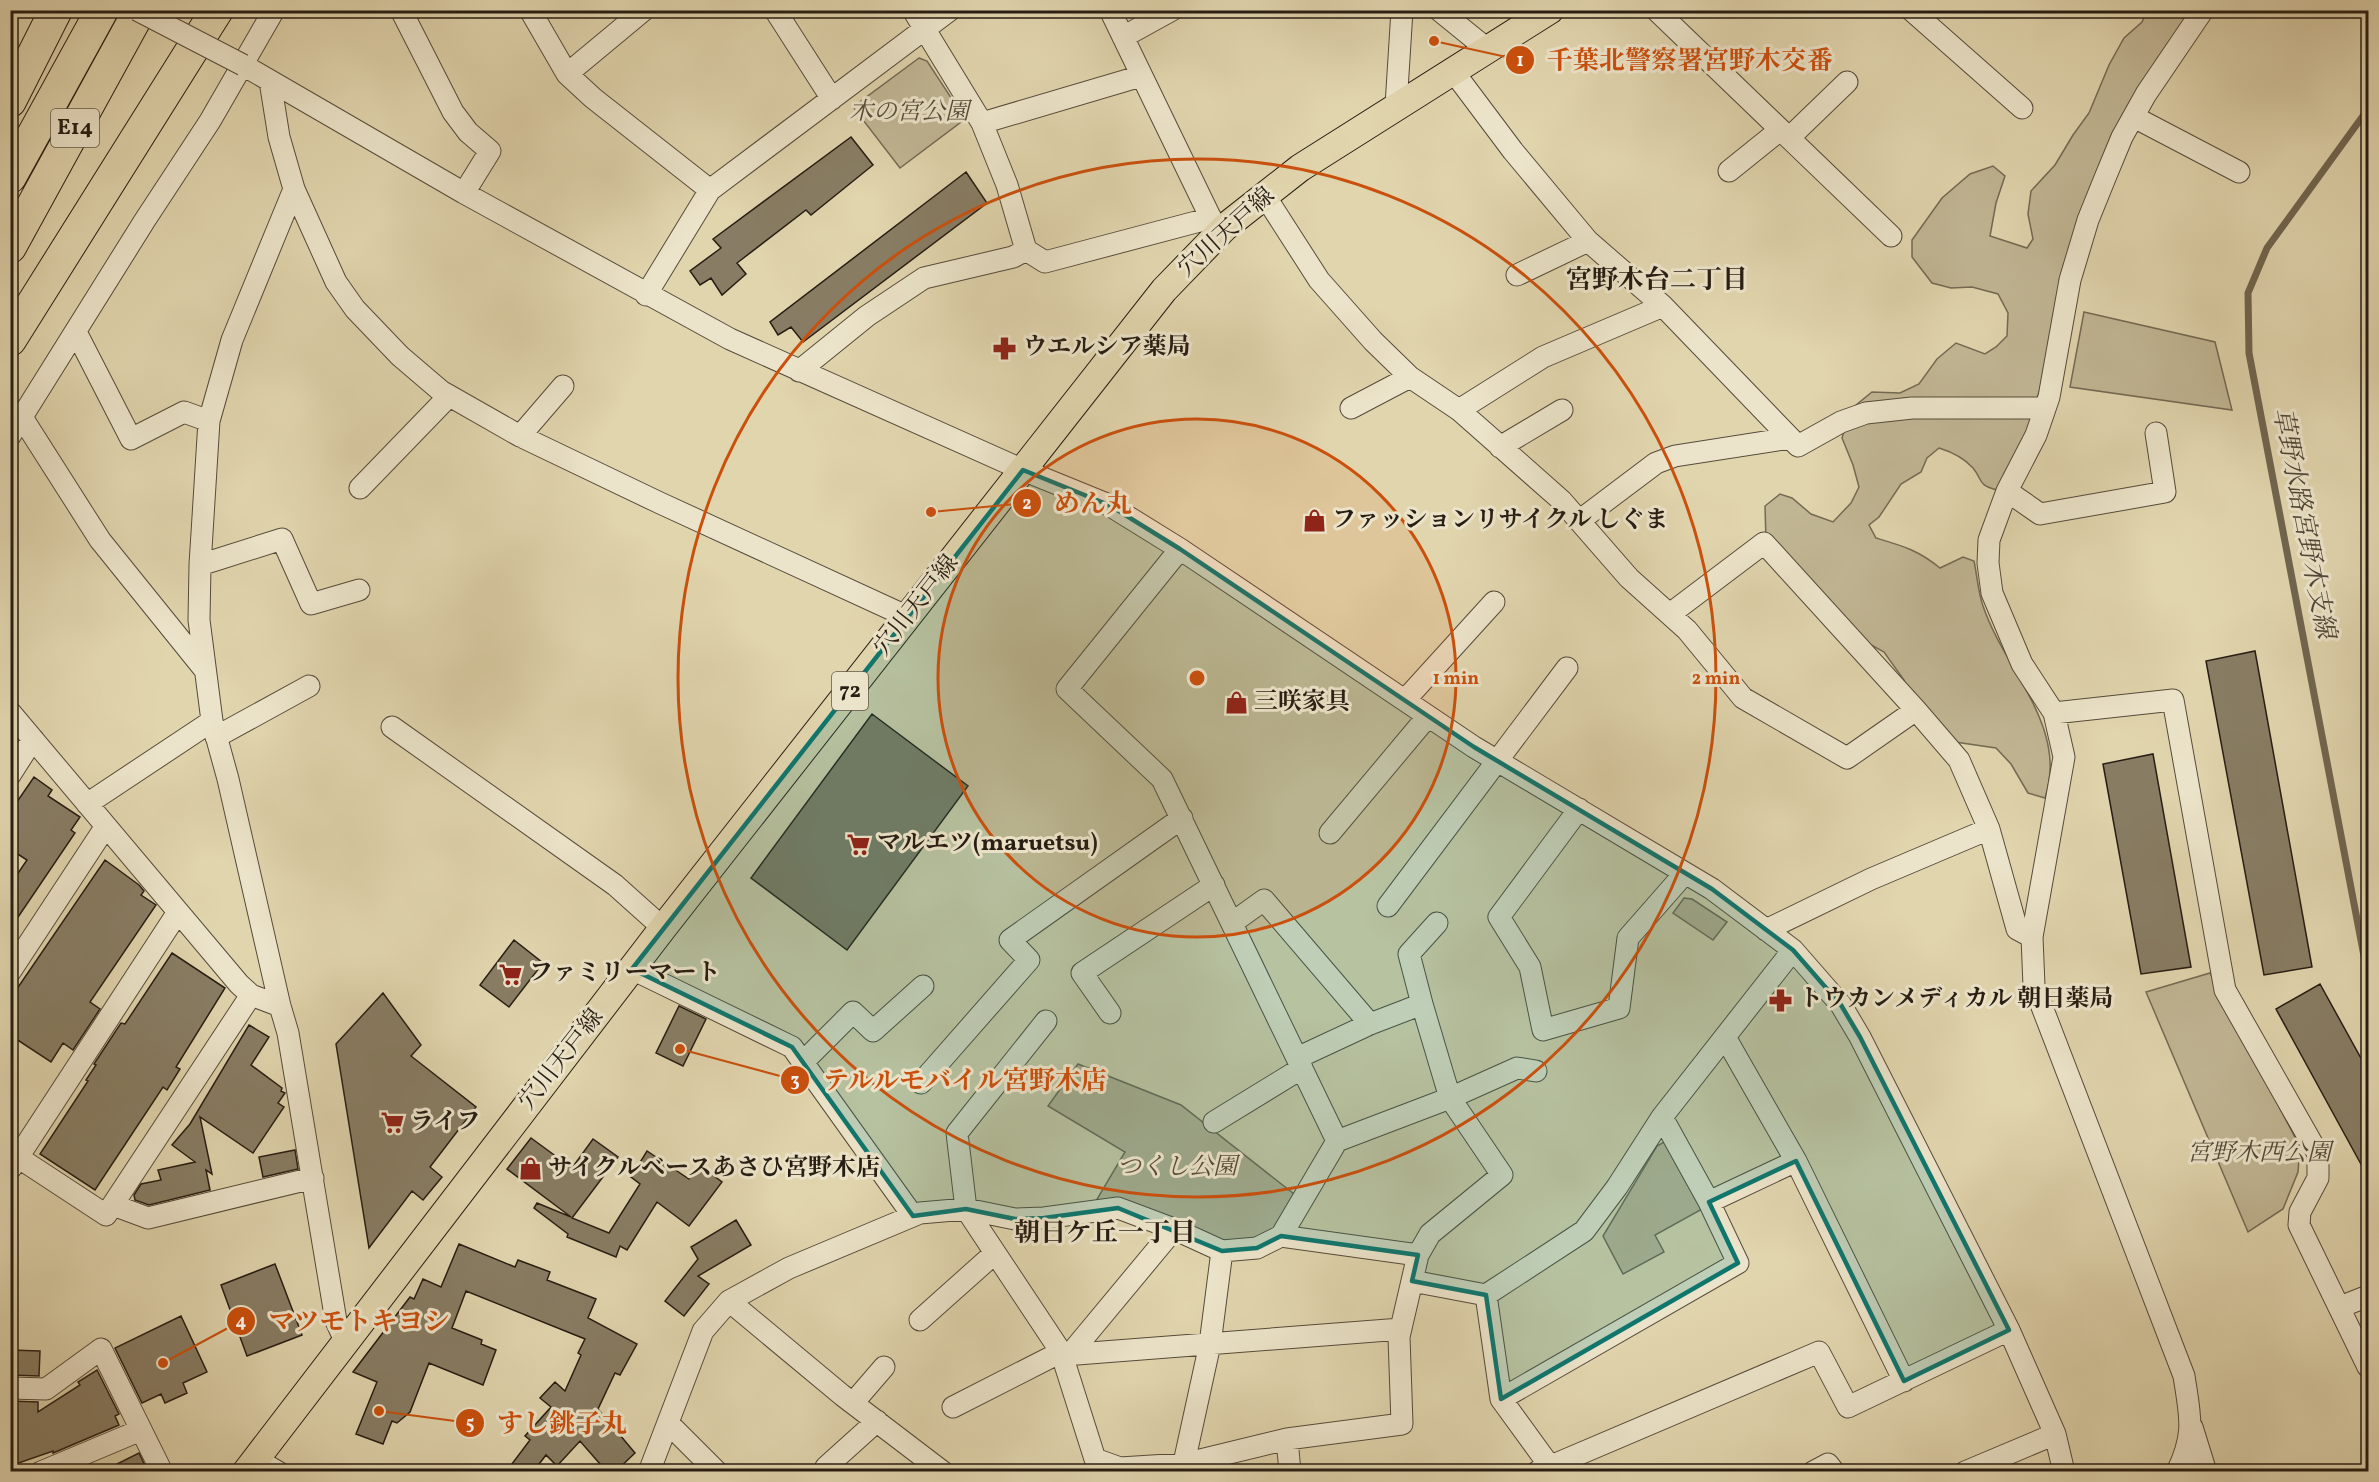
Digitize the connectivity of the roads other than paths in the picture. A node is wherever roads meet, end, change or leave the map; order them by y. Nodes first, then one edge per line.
1 (56, 10) edge
2 (102, 10) edge
3 (139, 10) edge
4 (217, 10) edge
5 (273, 10) edge
6 (401, 10) edge
7 (530, 10) edge
8 (644, 10) edge
9 (775, 10) edge
10 (912, 10) edge
11 (950, 10) edge
12 (1110, 10) edge
13 (1172, 10) edge
14 (1402, 10) edge
15 (1439, 10) edge
16 (1550, 10) edge
17 (1656, 10) edge
18 (1911, 10) edge
19 (2203, 10) edge
20 (925, 29) junction
21 (1123, 37) junction
22 (1487, 49) junction
23 (243, 65) junction
24 (1453, 71) junction
25 (567, 74) junction
26 (1141, 76) junction
27 (270, 81) junction
28 (1847, 82) dead end
29 (832, 99) junction
30 (10, 101) edge
31 (1396, 106) junction
32 (2022, 108) dead end
33 (2134, 117) junction
34 (982, 123) junction
35 (1785, 134) junction
36 (1729, 171) dead end
37 (2239, 172) dead end
38 (10, 177) edge
39 (294, 189) junction
40 (710, 190) junction
41 (464, 193) junction
42 (1265, 196) junction
43 (1215, 226) junction
44 (1891, 236) dead end
45 (1588, 241) junction
46 (10, 247) edge
47 (1026, 250) junction
48 (1517, 275) dead end
49 (646, 295) junction
50 (1664, 306) junction
51 (76, 332) junction
52 (10, 340) edge
53 (799, 371) junction
54 (1410, 377) junction
55 (563, 386) dead end
56 (449, 396) junction
57 (1351, 408) dead end
58 (2045, 408) junction
59 (1459, 410) junction
60 (1562, 410) dead end
61 (209, 421) junction
62 (17, 428) edge
63 (2156, 433) dead end
64 (520, 436) junction
65 (1790, 438) junction
66 (1500, 447) junction
67 (1023, 470) junction
68 (360, 488) dead end
69 (2007, 491) junction
70 (1579, 521) junction
71 (1180, 549) junction
72 (200, 565) junction
73 (359, 590) dead end
74 (1494, 602) dead end
75 (1670, 614) junction
76 (908, 617) junction
77 (1567, 668) dead end
78 (205, 670) junction
79 (309, 686) dead end
80 (1405, 700) junction
81 (1916, 710) junction
82 (10, 712) edge
83 (2054, 713) junction
84 (1428, 716) junction
85 (392, 727) dead end
86 (214, 729) junction
87 (33, 739) junction
88 (1497, 761) junction
89 (10, 775) edge
90 (87, 804) junction
91 (1579, 809) junction
92 (1182, 818) junction
93 (106, 826) junction
94 (1989, 829) junction
95 (1329, 833) dead end
96 (1685, 873) junction
97 (1214, 885) junction
98 (1388, 906) dead end
99 (178, 912) junction
100 (1232, 923) junction
101 (1437, 923) dead end
102 (663, 928) junction
103 (1766, 930) junction
104 (2032, 937) junction
105 (1793, 950) junction
106 (632, 969) junction
107 (10, 972) edge
108 (923, 986) dead end
109 (251, 995) junction
110 (1422, 1004) junction
111 (280, 1006) junction
112 (1110, 1013) dead end
113 (1046, 1021) dead end
114 (1370, 1024) junction
115 (1725, 1037) junction
116 (803, 1062) junction
117 (1300, 1063) junction
118 (1536, 1071) dead end
119 (921, 1083) dead end
120 (1450, 1098) junction
121 (1662, 1117) junction
122 (1214, 1122) dead end
123 (1337, 1141) junction
124 (13, 1159) edge
125 (1796, 1161) junction
126 (313, 1178) junction
127 (1709, 1202) junction
128 (113, 1205) junction
129 (966, 1209) junction
130 (913, 1216) junction
131 (1174, 1229) junction
132 (1281, 1236) junction
133 (1222, 1251) junction
134 (994, 1252) junction
135 (1418, 1255) junction
136 (1412, 1281) junction
137 (1486, 1295) junction
138 (2368, 1296) edge
139 (729, 1302) junction
140 (2340, 1308) junction
141 (920, 1320) dead end
142 (1401, 1329) junction
143 (2009, 1330) junction
144 (346, 1342) junction
145 (1209, 1344) junction
146 (1066, 1353) junction
147 (2368, 1366) edge
148 (884, 1367) dead end
149 (1904, 1381) junction
150 (10, 1388) edge
151 (1501, 1400) junction
152 (853, 1403) junction
153 (953, 1407) dead end
154 (877, 1421) junction
155 (669, 1424) junction
156 (2192, 1427) junction
157 (141, 1430) junction
158 (2055, 1434) junction
159 (1287, 1439) junction
160 (260, 1467) edge
161 (826, 1467) dead end
162 (1183, 1468) edge
163 (1547, 1470) edge
164 (41, 1472) edge
165 (162, 1472) edge
166 (649, 1472) edge
167 (717, 1472) edge
168 (943, 1472) edge
169 (1290, 1472) edge
170 (1813, 1472) edge
171 (1833, 1472) edge
172 (1965, 1472) edge
173 (2064, 1472) edge
174 (2177, 1472) edge
175 (2206, 1472) edge

1 - 30 highway
2 - 38 highway, E14
3 - 23 street, bridge
3 - 46 highway, E14
4 - 52 highway
5 - 23 street
6 - 41 street
7 - 25 street
8 - 25 street
9 - 29 street
10 - 20 street
11 - 20 street
12 - 21 street
13 - 21 street
14 - 31 street
15 - 22 street
16 - 22 main road, 穴川天戸線 / 72
17 - 35 street
18 - 32 street
19 - 33 street
20 - 29 street
20 - 34 street
21 - 26 street
22 - 24 main road, 穴川天戸線 / 72
23 - 27 street
23 - 51 street
24 - 31 main road, 穴川天戸線 / 72
24 - 45 street
25 - 40 street
26 - 34 street
26 - 43 street
27 - 39 street
27 - 41 street
28 - 35 street
29 - 40 street
31 - 42 main road, 穴川天戸線 / 72
33 - 37 street
33 - 58 street
34 - 47 street
35 - 36 street
35 - 44 street
39 - 56 street
39 - 61 street
40 - 49 street
41 - 49 street
42 - 43 main road, 穴川天戸線 / 72
42 - 54 street
43 - 47 street
43 - 67 main road, 穴川天戸線 / 72
45 - 48 street
45 - 50 street
47 - 53 street
49 - 53 street
50 - 59 street
50 - 65 street
51 - 61 street
51 - 62 street
53 - 67 street
54 - 57 street
54 - 59 street
55 - 64 street
56 - 64 street
56 - 68 street
58 - 65 street
58 - 69 street
59 - 66 street
60 - 66 street
61 - 72 street
62 - 78 street
63 - 69 street
64 - 76 street
65 - 70 street
66 - 70 street
67 - 71 street
67 - 76 main road, 穴川天戸線 / 72
69 - 83 street
70 - 75 street
71 - 80 street
71 - 92 street
72 - 73 street
72 - 78 street
74 - 80 street
75 - 81 street
75 - 81 street
76 - 102 main road, 穴川天戸線 / 72
77 - 88 street
78 - 86 street
79 - 86 street
80 - 84 street
81 - 94 street
82 - 87 street
83 - 104 street
83 - 140 street
84 - 88 street
84 - 95 street
85 - 102 street
86 - 90 street
86 - 111 street
87 - 89 street
87 - 90 street
88 - 91 street
88 - 98 street
90 - 93 street
91 - 96 street
91 - 96 street
92 - 97 street
92 - 119 street
93 - 99 street
93 - 107 street
94 - 103 street
94 - 104 street
96 - 103 street
97 - 100 street
97 - 112 street
99 - 109 street
99 - 124 street
100 - 114 street
100 - 117 street
101 - 110 street
102 - 106 main road, 穴川天戸線 / 72
103 - 105 street
104 - 156 street
105 - 115 street
105 - 143 street
106 - 116 street
106 - 144 main road, 穴川天戸線 / 72
108 - 116 street
109 - 111 street
109 - 128 street
110 - 114 street
110 - 120 street
111 - 126 street
113 - 129 street
114 - 117 street
115 - 121 street
115 - 125 street
116 - 130 street
117 - 122 street
117 - 123 street
118 - 120 street
120 - 123 street
120 - 135 street
121 - 127 street
121 - 137 street
123 - 132 street
124 - 128 street
125 - 127 street
125 - 149 street
126 - 128 street
126 - 144 street
127 - 151 street
129 - 130 street
129 - 131 street
129 - 134 street
130 - 139 street
131 - 133 street
131 - 146 street
132 - 133 street
132 - 135 street
133 - 145 street
134 - 141 street
134 - 146 street
135 - 136 street
136 - 137 street
136 - 142 street
137 - 151 street
138 - 140 street
139 - 152 street
139 - 155 street
140 - 147 street
142 - 145 street
142 - 159 street
143 - 149 street
143 - 158 street
144 - 160 main road, 穴川天戸線 / 72
145 - 146 street
145 - 162 street
146 - 153 street
146 - 162 street
148 - 152 street
149 - 163 street
150 - 157 street
151 - 163 street
152 - 154 street
154 - 161 street
154 - 168 street
155 - 166 street
155 - 167 street
156 - 174 street
156 - 175 street
157 - 164 street
157 - 165 street
158 - 172 street
158 - 173 street
159 - 162 street
159 - 169 street
170 - 171 street

